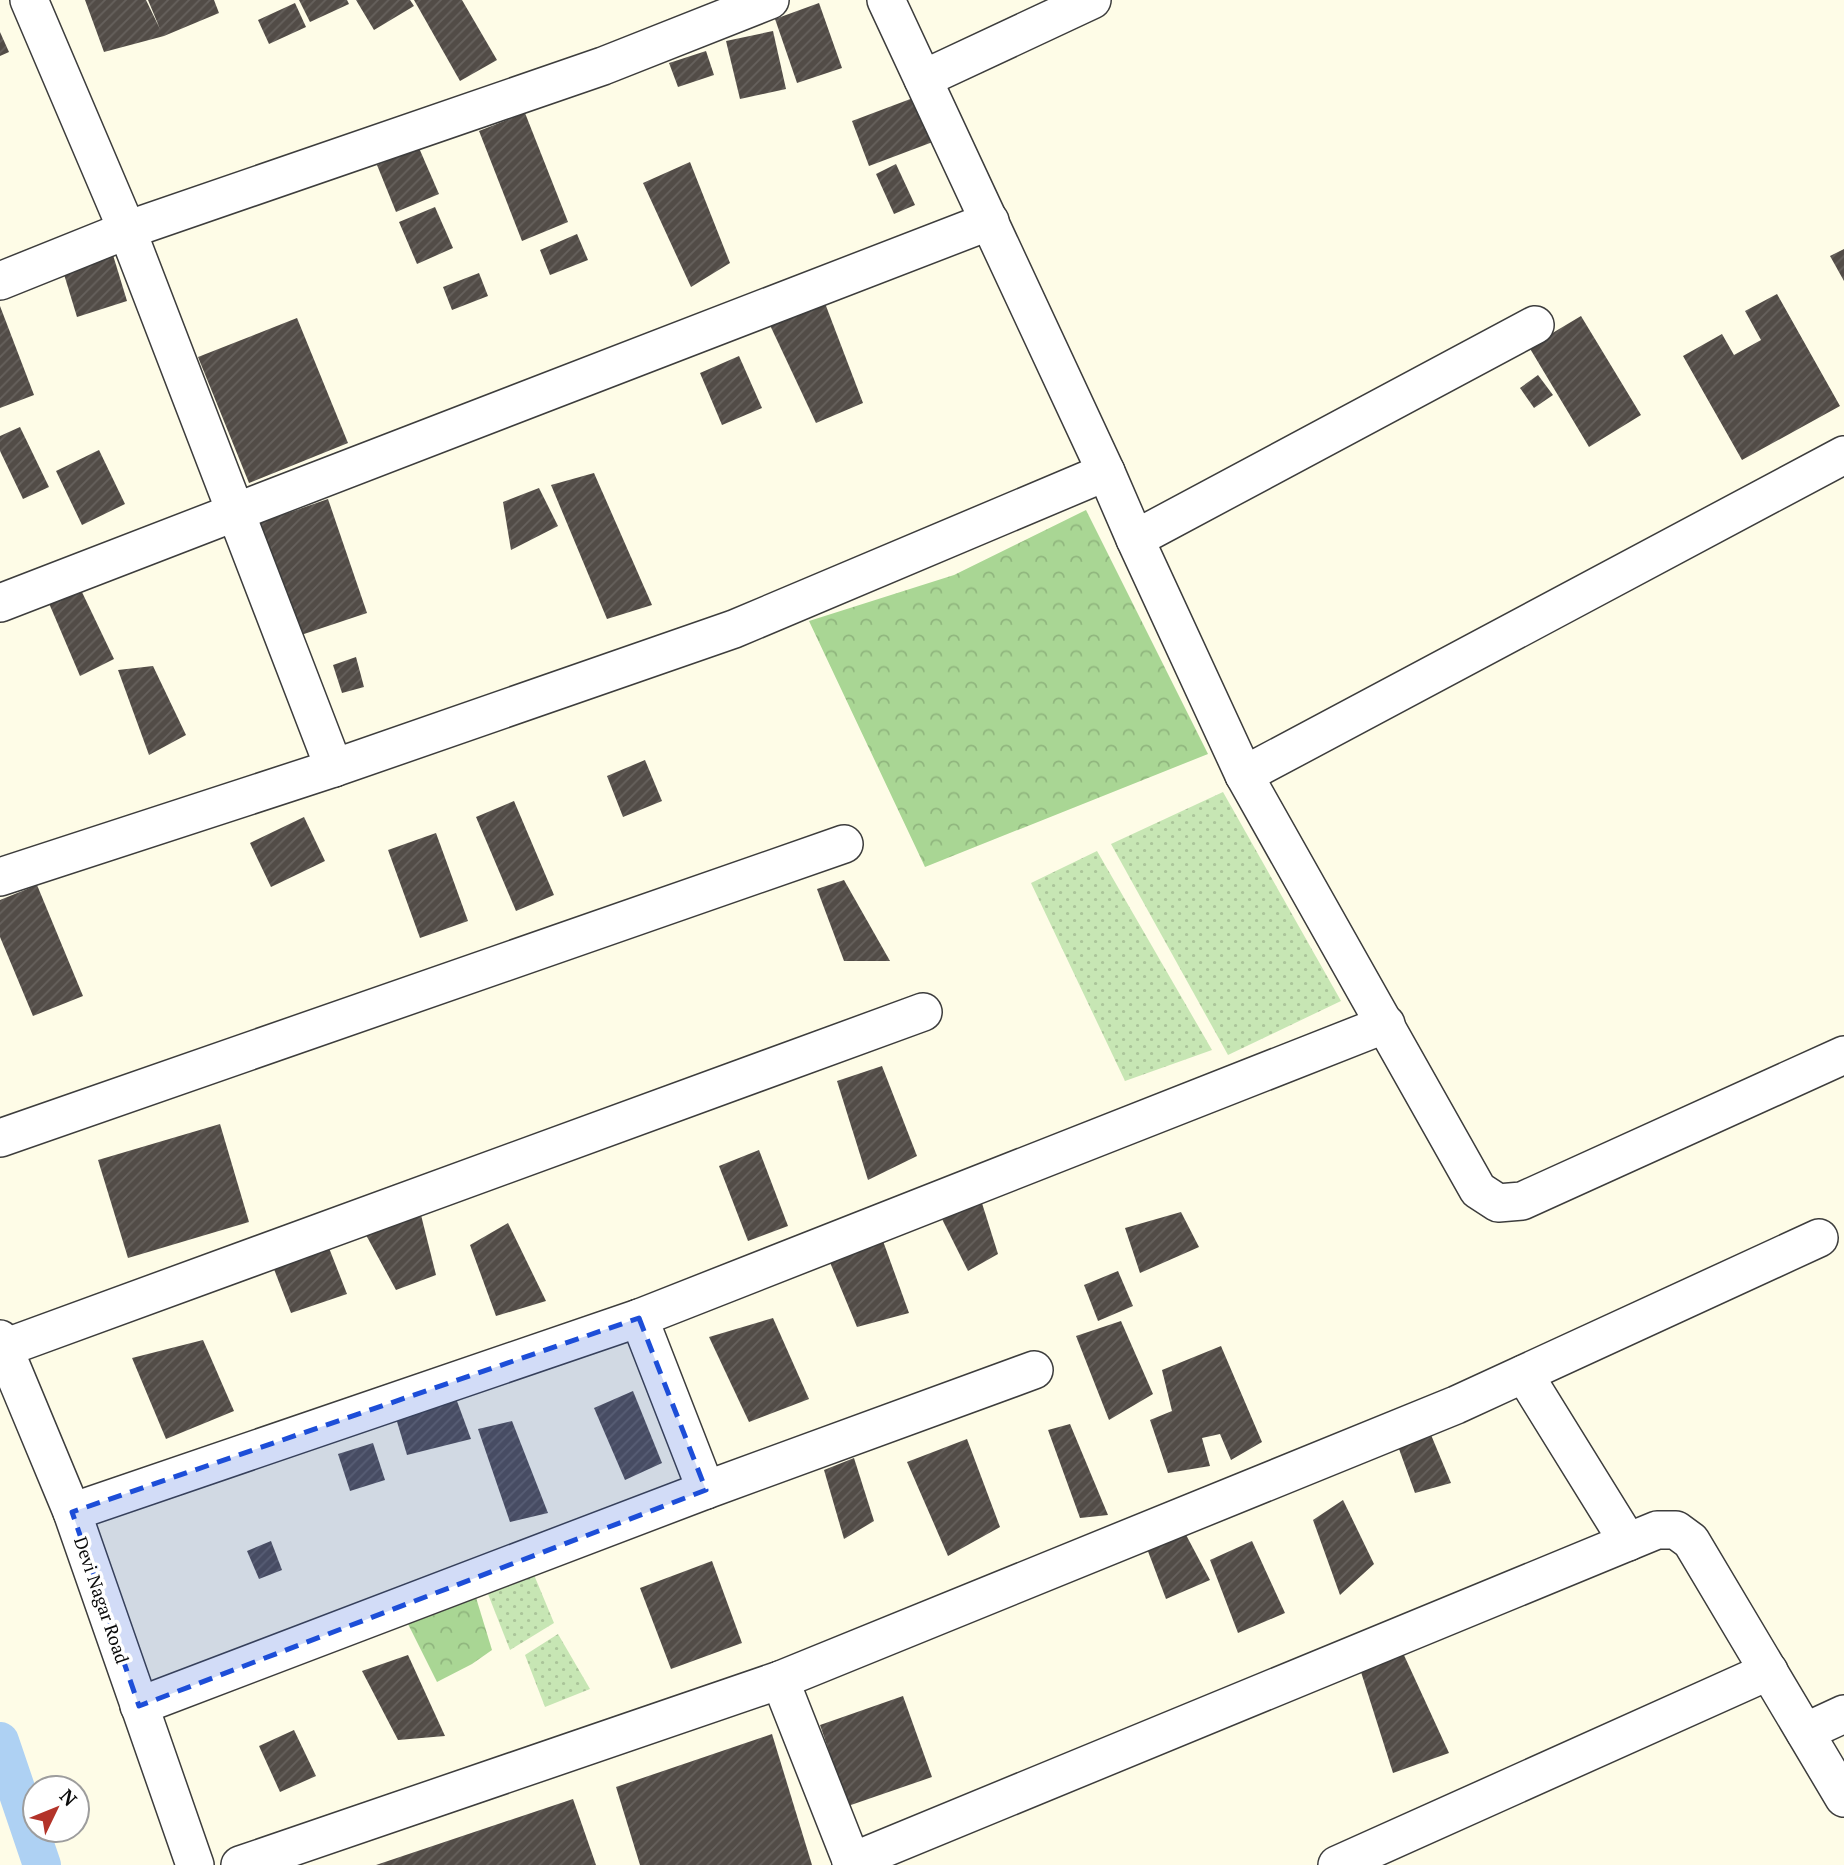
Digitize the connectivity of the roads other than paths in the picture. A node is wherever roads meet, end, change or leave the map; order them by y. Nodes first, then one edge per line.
1 (29, 0) edge
2 (770, 0) edge
3 (886, 0) edge
4 (1092, 0) edge
5 (923, 79) junction
6 (990, 221) junction
7 (127, 230) junction
8 (0, 281) edge
9 (1535, 326) dead end
10 (1844, 455) edge
11 (1106, 472) junction
12 (236, 513) junction
13 (1135, 539) junction
14 (0, 603) edge
15 (334, 768) junction
16 (1244, 775) junction
17 (844, 844) dead end
18 (0, 877) edge
19 (923, 1012) dead end
20 (1386, 1024) junction
21 (1844, 1055) edge
22 (0, 1138) edge
23 (1819, 1238) dead end
24 (639, 1318) junction
25 (2, 1344) edge
26 (1034, 1370) dead end
27 (1524, 1374) junction
28 (706, 1490) junction
29 (72, 1512) junction
30 (1628, 1542) junction
31 (1769, 1671) junction
32 (780, 1680) junction
33 (139, 1706) junction
34 (1844, 1714) edge
35 (1805, 1732) junction
36 (1844, 1798) edge
37 (852, 1863) edge
38 (195, 1865) edge
39 (240, 1865) edge
40 (1337, 1865) edge

1 - 7 street
2 - 7 street
3 - 5 street
4 - 5 street
5 - 6 street
6 - 11 street
6 - 12 street
7 - 8 street
7 - 12 street
9 - 13 street
10 - 16 street
11 - 13 street
11 - 15 street
12 - 14 street
12 - 15 street
13 - 16 street
15 - 18 street
16 - 20 street
17 - 22 street
19 - 25 street
20 - 21 street
20 - 24 street
23 - 27 street
24 - 28 street
24 - 29 street
25 - 29 street, Devi Nagar Road
26 - 28 street
27 - 30 street
27 - 32 street
28 - 33 street
29 - 33 street, Devi Nagar Road
30 - 31 street
30 - 37 street
31 - 35 street
31 - 40 street
32 - 37 street
32 - 39 street
33 - 38 street, Devi Nagar Road
34 - 35 street
35 - 36 street

